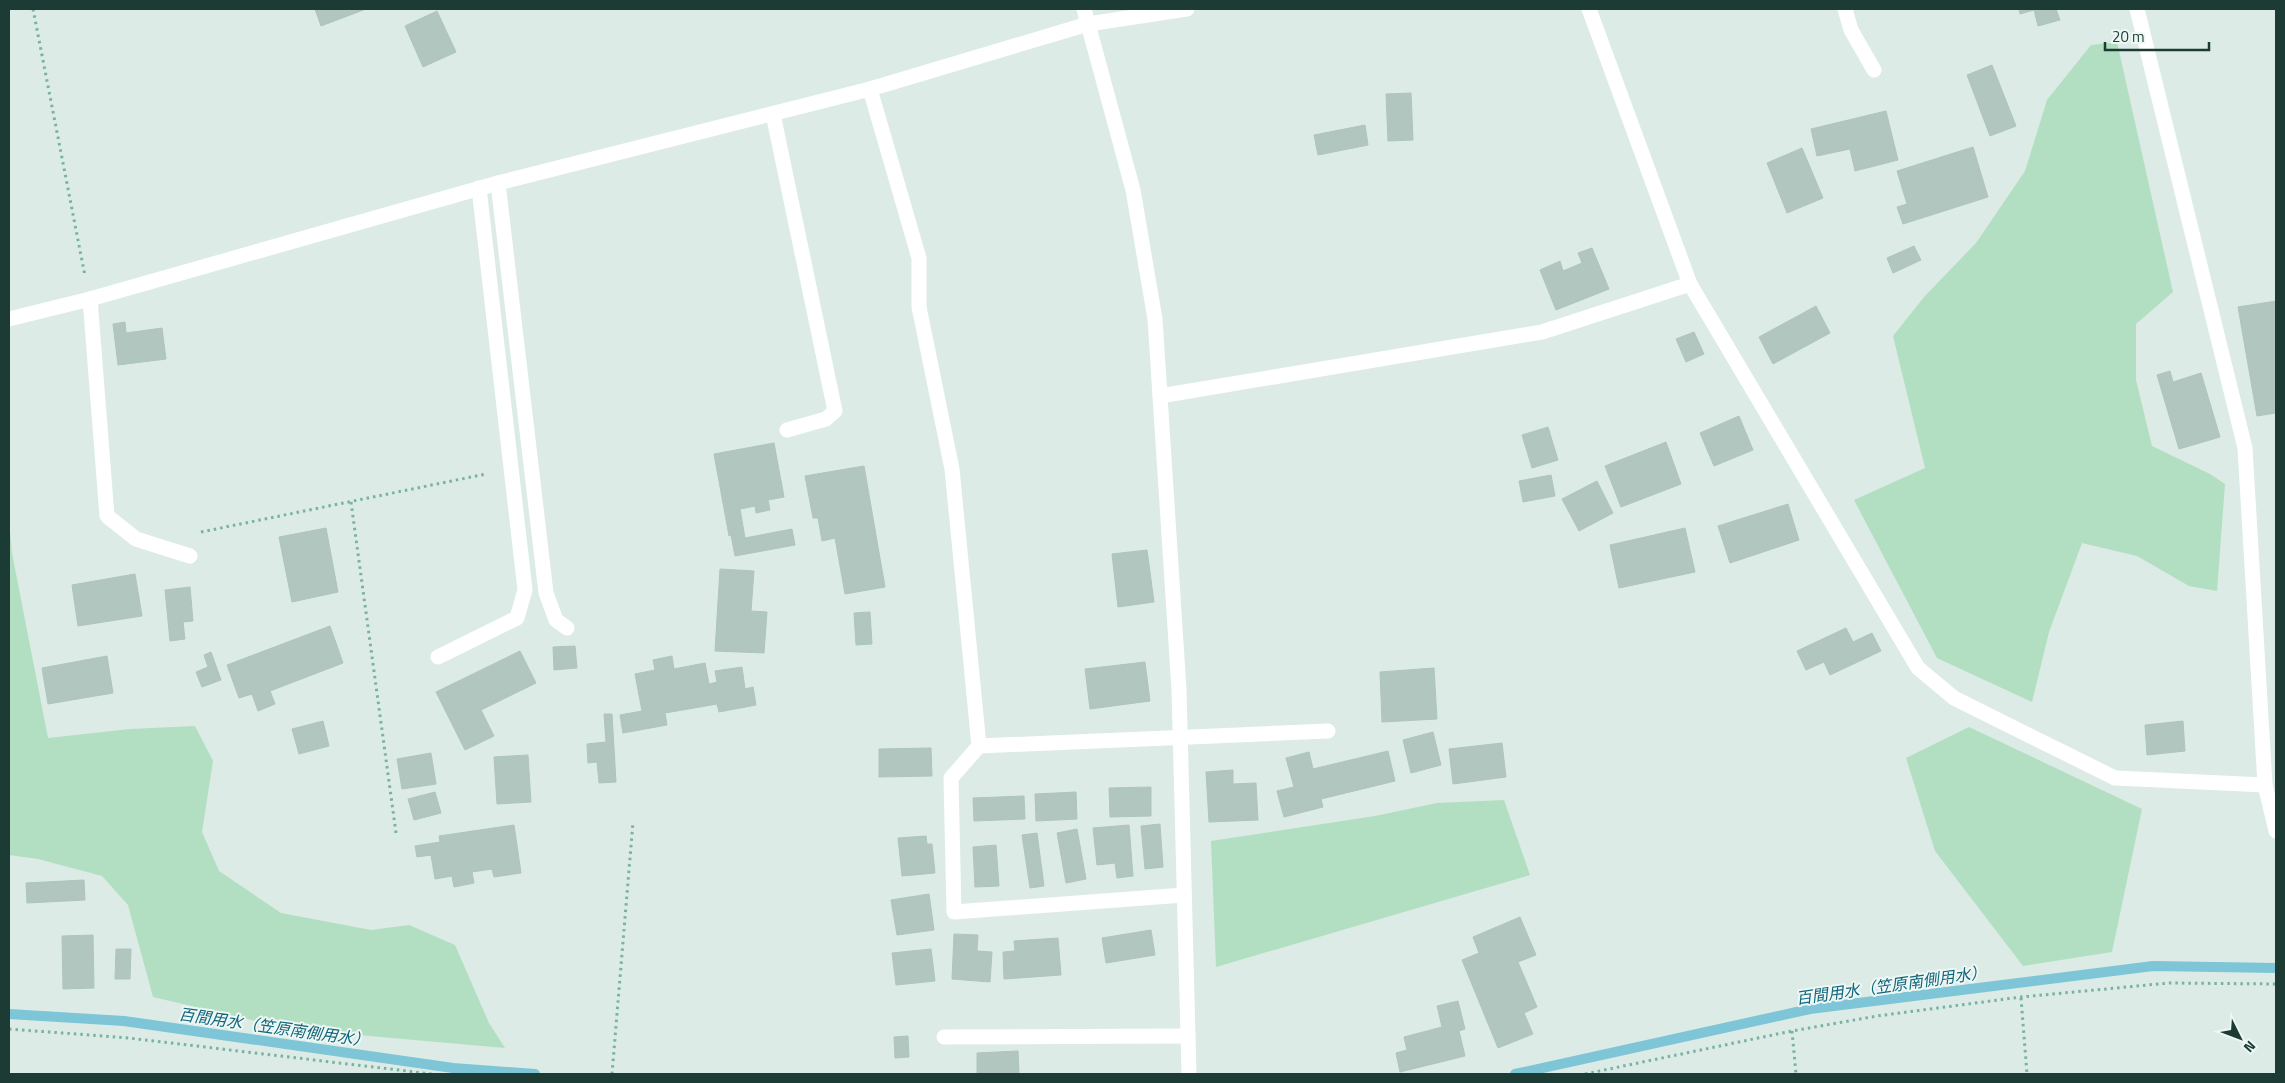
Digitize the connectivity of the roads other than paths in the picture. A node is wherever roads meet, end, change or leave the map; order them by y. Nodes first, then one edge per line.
1 (1084, 9) edge
2 (1187, 9) edge
3 (1589, 9) edge
4 (1844, 9) edge
5 (2137, 9) edge
6 (1088, 24) junction
7 (1874, 70) dead end
8 (870, 89) junction
9 (773, 114) junction
10 (498, 183) junction
11 (479, 188) junction
12 (1690, 284) junction
13 (90, 299) junction
14 (9, 319) edge
15 (1160, 396) junction
16 (787, 430) dead end
17 (190, 556) dead end
18 (567, 628) dead end
19 (438, 657) dead end
20 (1328, 731) dead end
21 (1180, 736) junction
22 (979, 746) junction
23 (2265, 785) junction
24 (2276, 831) edge
25 (1184, 895) junction
26 (1188, 1036) junction
27 (944, 1037) dead end
28 (1189, 1074) edge

1 - 6 street
2 - 6 street
3 - 12 street
4 - 7 street
5 - 23 street
6 - 8 street
6 - 15 street
8 - 9 street
8 - 22 street
9 - 10 street
9 - 16 street
10 - 11 street
10 - 18 street
11 - 13 street
11 - 19 street
12 - 15 street
12 - 23 street
13 - 14 street
13 - 17 street
15 - 21 street
20 - 21 street
21 - 22 street
21 - 25 street
22 - 25 street
23 - 24 street
25 - 26 street
26 - 27 street
26 - 28 street

